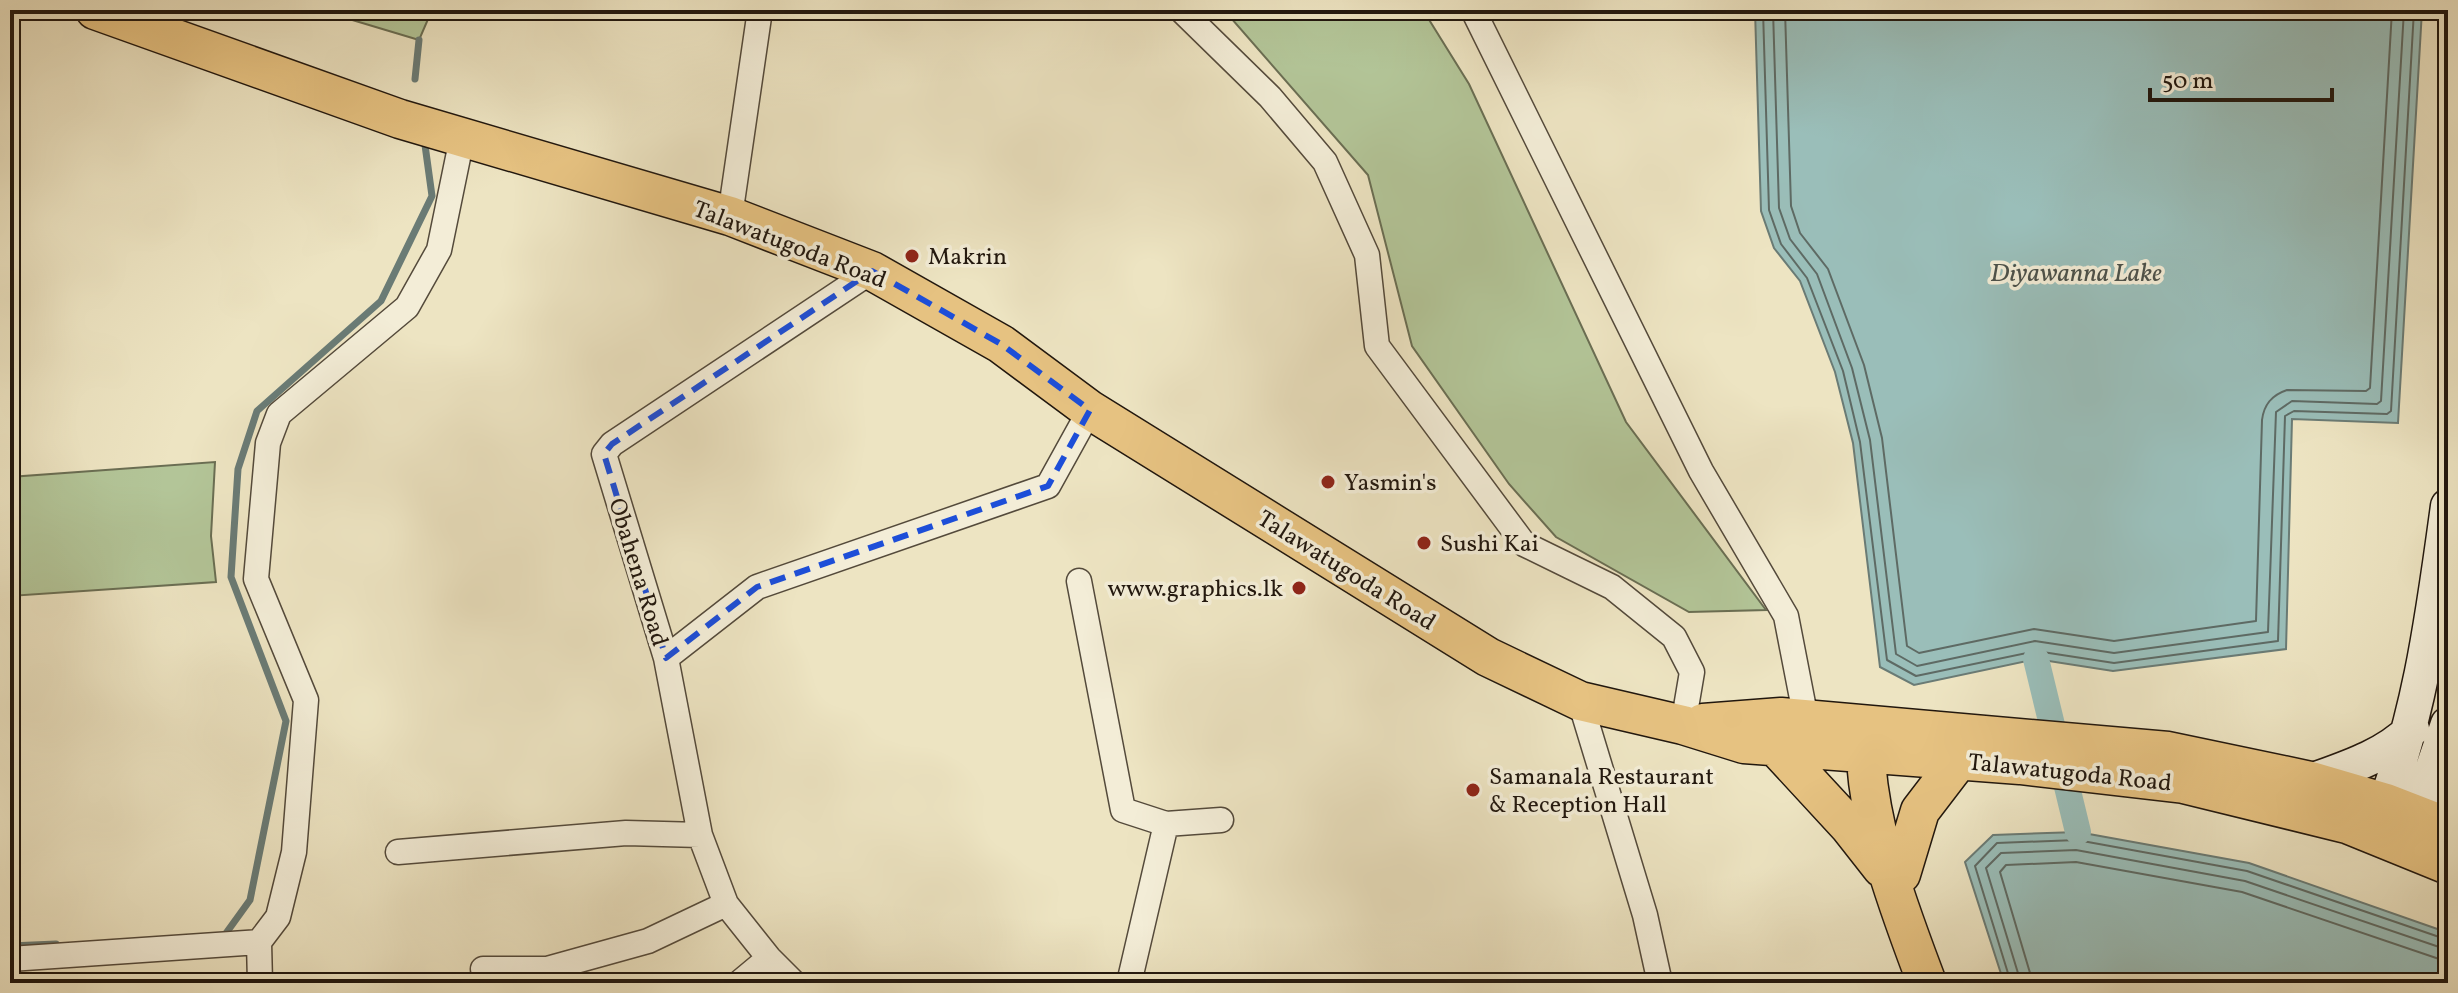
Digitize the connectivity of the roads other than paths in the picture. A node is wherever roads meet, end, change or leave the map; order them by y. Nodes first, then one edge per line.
1 (95, 10) edge
2 (760, 10) edge
3 (1181, 10) edge
4 (1473, 10) edge
5 (462, 138) junction
6 (730, 216) junction
7 (872, 271) junction
8 (1090, 410) junction
9 (2448, 506) edge
10 (1079, 581) dead end
11 (666, 658) junction
12 (1580, 701) junction
13 (1806, 719) junction
14 (2448, 724) edge
15 (1683, 725) junction
16 (2412, 729) junction
17 (1878, 740) junction
18 (1776, 747) junction
19 (2022, 751) junction
20 (1959, 760) junction
21 (2151, 763) junction
22 (2311, 781) junction
23 (1221, 820) dead end
24 (1166, 824) junction
25 (2406, 825) edge
26 (700, 835) junction
27 (398, 852) dead end
28 (2448, 865) edge
29 (1893, 874) junction
30 (726, 904) junction
31 (259, 942) junction
32 (769, 958) junction
33 (10, 959) edge
34 (483, 969) dead end
35 (260, 983) edge
36 (739, 983) edge
37 (794, 983) edge
38 (1129, 983) edge
39 (1660, 983) edge
40 (1927, 983) edge

1 - 5 main road, Talawatugoda Road
2 - 6 street
3 - 15 street
4 - 13 street
5 - 6 main road, Talawatugoda Road
5 - 31 street
6 - 7 main road, Talawatugoda Road
7 - 8 main road, Talawatugoda Road
7 - 11 street, Obahena Road
8 - 11 street
8 - 12 main road, Talawatugoda Road
9 - 16 main road
10 - 24 street
11 - 26 street, Obahena Road
12 - 15 main road, Talawatugoda Road
12 - 39 street
13 - 15 main road, Talawatugoda Road
13 - 17 main road, Talawatugoda Road
14 - 25 main road
15 - 18 main road, Talawatugoda Road
16 - 22 main road
16 - 25 main road
17 - 18 main road, Talawatugoda Road
17 - 19 main road, Talawatugoda Road
17 - 20 main road, Talawatugoda Road
17 - 29 main road
18 - 29 main road
19 - 20 main road, Talawatugoda Road
19 - 21 main road, Talawatugoda Road
20 - 29 main road
21 - 22 main road, Talawatugoda Road
21 - 25 main road, Talawatugoda Road
22 - 25 main road, Talawatugoda Road
23 - 24 street
24 - 38 street
25 - 28 main road, Talawatugoda Road
26 - 27 street
26 - 30 street, Obahena Road
29 - 40 main road
30 - 32 street, Obahena Road
30 - 34 street
31 - 33 street
31 - 35 street
32 - 36 street
32 - 37 street, Obahena Road

